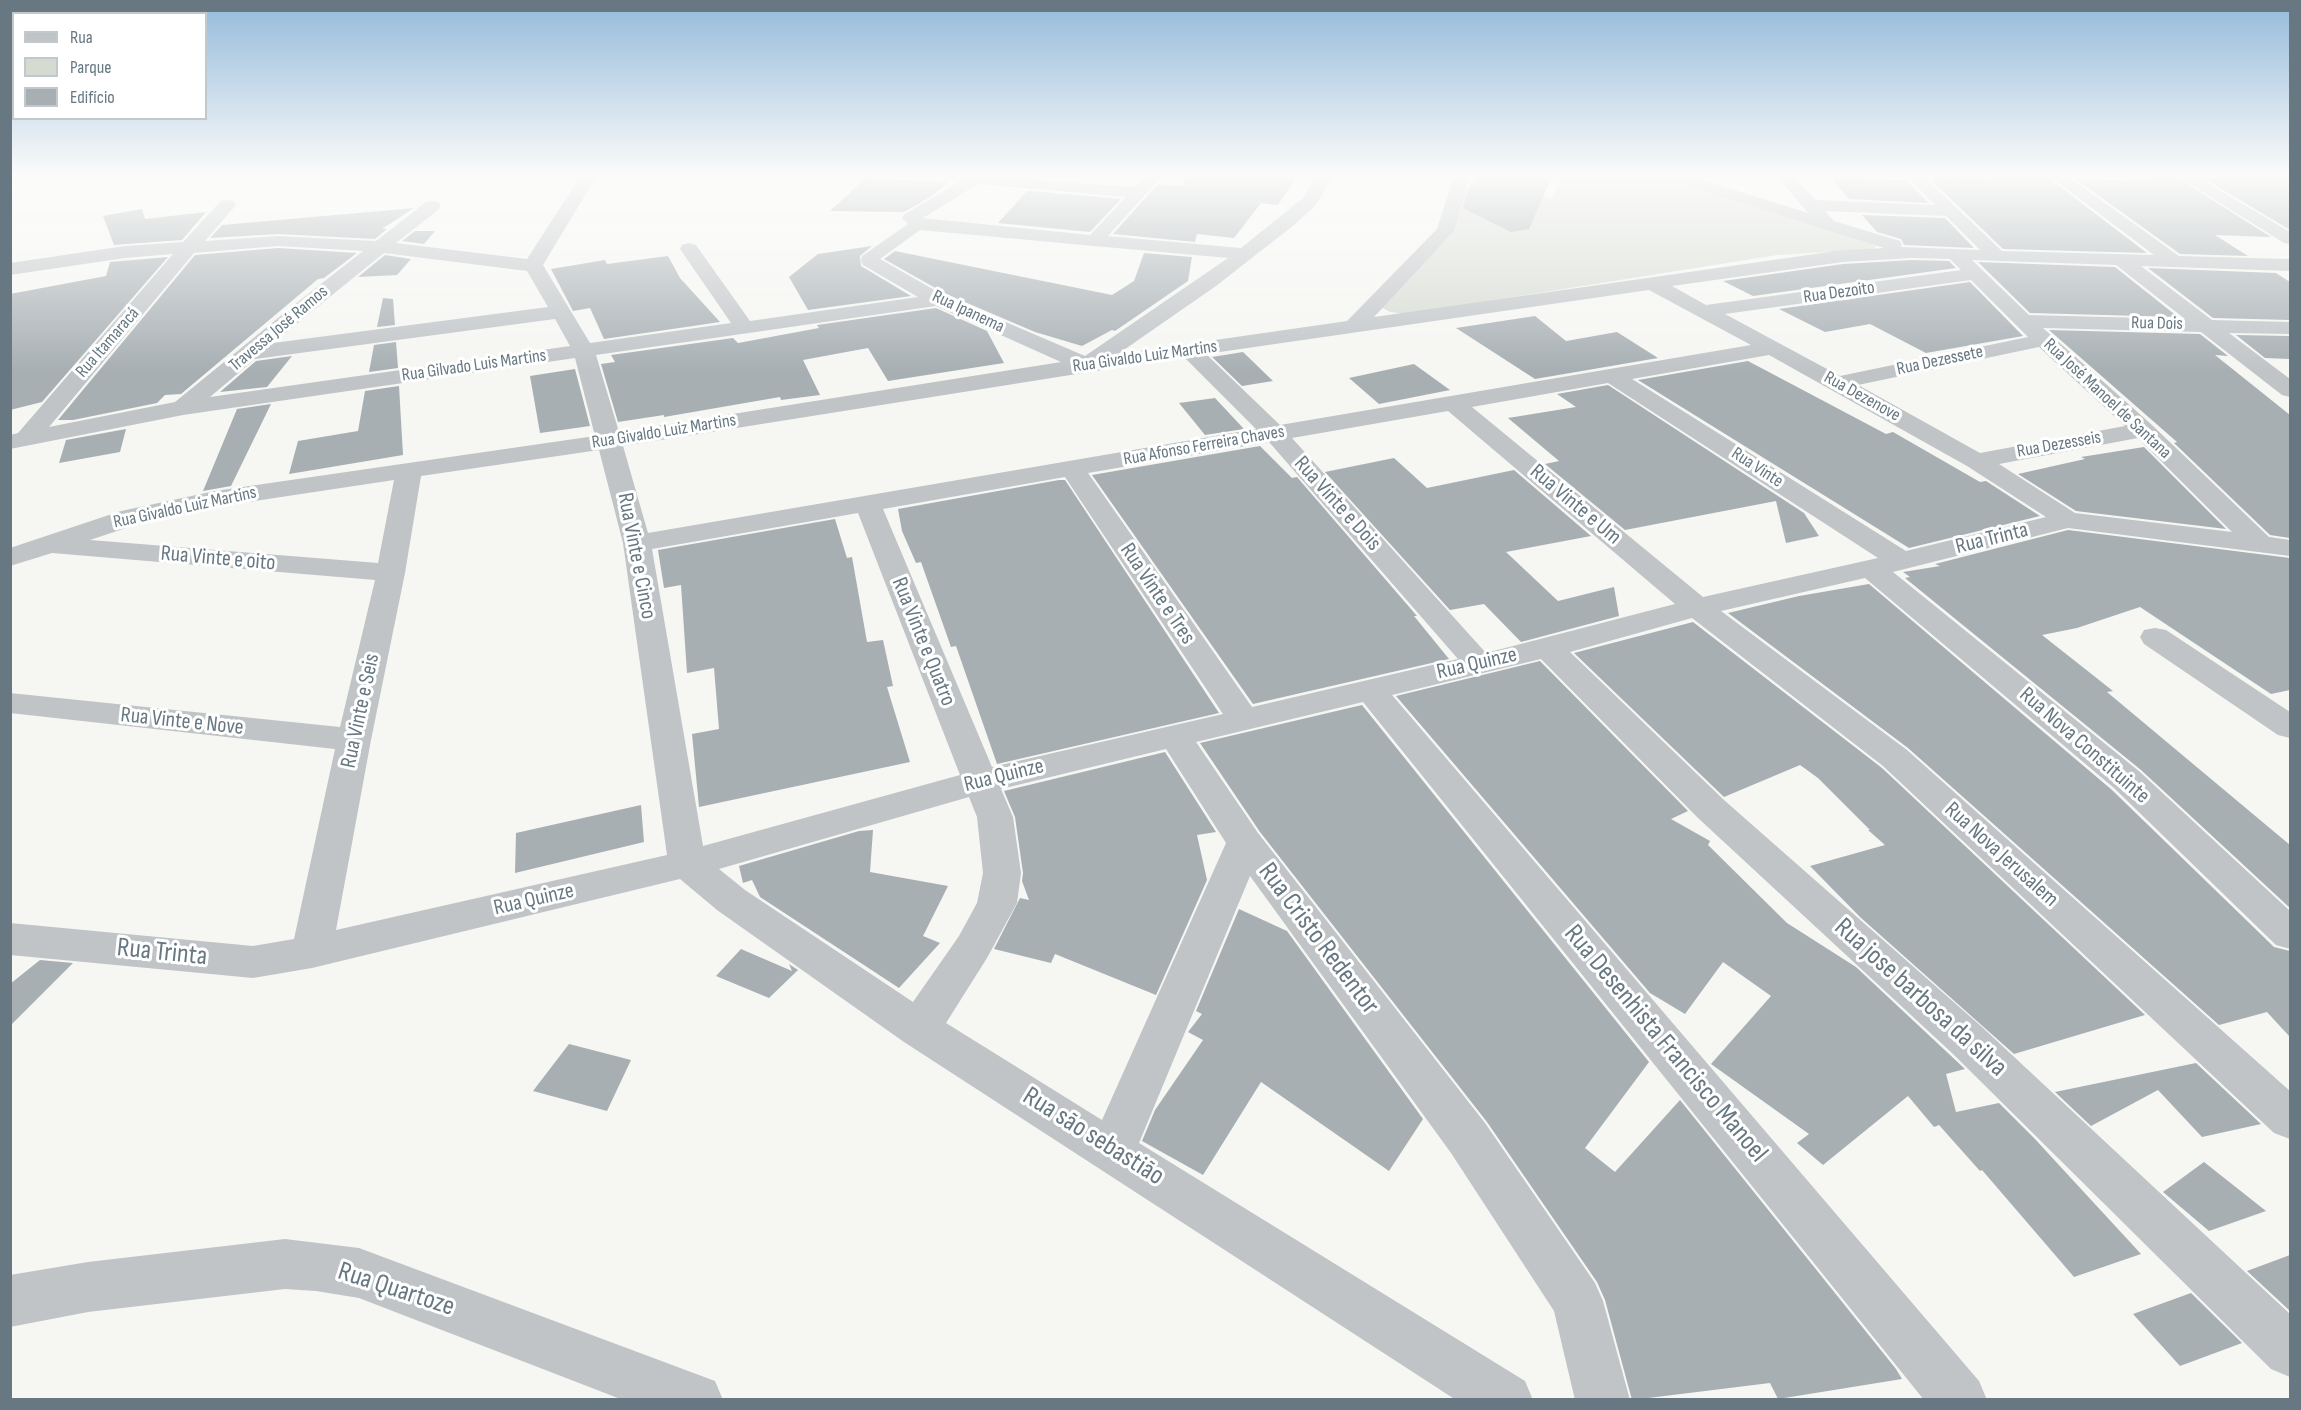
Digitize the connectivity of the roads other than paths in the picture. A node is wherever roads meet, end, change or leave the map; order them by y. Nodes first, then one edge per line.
1 (194, 241) edge
2 (388, 241) edge
3 (549, 241) edge
4 (894, 241) edge
5 (1094, 241) edge
6 (1263, 241) edge
7 (1436, 241) edge
8 (1878, 241) edge
9 (1981, 241) edge
10 (2146, 241) edge
11 (189, 246) junction
12 (380, 247) junction
13 (689, 249) dead end
14 (1912, 252) junction
15 (1246, 254) junction
16 (1955, 254) junction
17 (1997, 256) junction
18 (2121, 260) junction
19 (2175, 262) junction
20 (2290, 265) edge
21 (533, 266) junction
22 (10, 269) edge
23 (1974, 274) junction
24 (1651, 283) junction
25 (938, 300) junction
26 (1704, 311) junction
27 (559, 312) junction
28 (2024, 321) junction
29 (2204, 325) junction
30 (1353, 327) junction
31 (745, 328) junction
32 (2290, 328) edge
33 (2043, 340) junction
34 (1772, 348) junction
35 (584, 351) junction
36 (1190, 351) junction
37 (250, 353) junction
38 (1086, 365) junction
39 (1611, 375) junction
40 (1837, 382) junction
41 (2290, 390) edge
42 (1452, 402) junction
43 (183, 408) junction
44 (2143, 430) junction
45 (1275, 434) junction
46 (18, 440) edge
47 (610, 441) junction
48 (1976, 461) junction
49 (1072, 468) junction
50 (409, 469) junction
51 (867, 503) junction
52 (2068, 520) junction
53 (637, 543) junction
54 (2260, 544) junction
55 (45, 545) junction
56 (2290, 548) edge
57 (10, 558) edge
58 (1887, 564) junction
59 (391, 573) junction
60 (1697, 607) junction
61 (2155, 637) dead end
62 (1548, 648) junction
63 (1478, 663) junction
64 (1370, 689) junction
65 (10, 703) edge
66 (1243, 719) junction
67 (2290, 728) edge
68 (1174, 735) junction
69 (354, 740) junction
70 (979, 782) junction
71 (1245, 842) junction
72 (687, 864) junction
73 (2290, 934) edge
74 (10, 939) edge
75 (312, 952) junction
76 (919, 1029) junction
77 (2290, 1119) edge
78 (1113, 1149) junction
79 (10, 1301) edge
80 (2290, 1350) edge
81 (696, 1400) edge
82 (1506, 1400) edge
83 (1603, 1400) edge
84 (1960, 1400) edge

1 - 11 street, Rua Itamaracá
2 - 12 street, Travessa José Ramos
3 - 21 street
4 - 25 street, Rua Ipanema
5 - 15 street
6 - 15 street
7 - 30 street
8 - 14 street
9 - 17 street
10 - 19 street
11 - 12 street
11 - 22 street
11 - 46 street, Rua Itamaracá
12 - 21 street
12 - 37 street, Travessa José Ramos
13 - 31 street
14 - 16 street, Rua Givaldo Luiz Martins
14 - 24 street, Rua Givaldo Luiz Martins
15 - 38 street
16 - 17 street, Rua Givaldo Luiz Martins
16 - 23 street, Rua José Manoel de Santana
17 - 18 street, Rua Givaldo Luiz Martins
18 - 19 street, Rua Givaldo Luiz Martins
18 - 29 street
19 - 20 street, Rua Givaldo Luiz Martins
21 - 27 street, Rua Vinte e Cinco
23 - 26 street, Rua Dezoito
23 - 28 street, Rua José Manoel de Santana
24 - 26 street, Rua Dezenove
24 - 30 street, Rua Givaldo Luiz Martins
25 - 31 street, Rua Gilvado Luis Martins
25 - 38 street, Rua Ipanema
26 - 34 street, Rua Dezenove
27 - 35 street, Rua Vinte e Cinco
27 - 37 street
28 - 29 street, Rua Dois
28 - 33 street, Rua José Manoel de Santana
29 - 32 street, Rua Dois
29 - 41 street
30 - 36 street, Rua Givaldo Luiz Martins
31 - 35 street, Rua Gilvado Luis Martins
33 - 40 street, Rua Dezessete
33 - 44 street, Rua José Manoel de Santana
34 - 39 street, Rua Afonso Ferreira Chaves
34 - 40 street, Rua Dezenove
35 - 43 street, Rua Gilvado Luis Martins
35 - 47 street, Rua Vinte e Cinco
36 - 38 street, Rua Givaldo Luiz Martins
36 - 45 street, Rua Vinte e Dois
37 - 43 street, Travessa José Ramos
38 - 47 street, Rua Givaldo Luiz Martins
39 - 42 street, Rua Afonso Ferreira Chaves
39 - 58 street, Rua Vinte
40 - 48 street, Rua Dezenove
42 - 45 street, Rua Afonso Ferreira Chaves
42 - 60 street, Rua Vinte e Um
43 - 46 street, Rua Gilvado Luis Martins
44 - 48 street, Rua Dezesseis
44 - 54 street, Rua José Manoel de Santana
45 - 49 street, Rua Afonso Ferreira Chaves
45 - 63 street, Rua Vinte e Dois
47 - 50 street, Rua Givaldo Luiz Martins
47 - 53 street, Rua Vinte e Cinco
48 - 52 street, Rua Dezenove
49 - 51 street, Rua Afonso Ferreira Chaves
49 - 66 street, Rua Vinte e Tres
50 - 55 street, Rua Givaldo Luiz Martins
50 - 59 street, Rua Vinte e Seis
51 - 53 street, Rua Afonso Ferreira Chaves
51 - 70 street, Rua Vinte e Quatro
52 - 54 street, Rua Trinta
52 - 58 street, Rua Trinta
53 - 72 street, Rua Vinte e Cinco
54 - 56 street, Rua Trinta
55 - 57 street, Rua Givaldo Luiz Martins
55 - 59 street, Rua Vinte e oito
58 - 60 street, Rua Trinta
58 - 73 street, Rua Nova Constituinte
59 - 69 street, Rua Vinte e Seis
60 - 62 street, Rua Quinze
60 - 77 street, Rua Nova Jerusalem
61 - 67 street
62 - 63 street, Rua Quinze
62 - 80 street, Rua jose barbosa da silva
63 - 64 street, Rua Quinze
64 - 66 street, Rua Quinze
64 - 84 street, Rua Desenhista Francisco Manoel
65 - 69 street, Rua Vinte e Nove
66 - 68 street, Rua Quinze
68 - 70 street, Rua Quinze
68 - 71 street, Rua Cristo Redentor
69 - 75 street, Rua Vinte e Seis
70 - 72 street, Rua Quinze
70 - 76 street, Rua Vinte e Quatro
71 - 78 street
71 - 83 street, Rua Cristo Redentor
72 - 75 street, Rua Quinze
72 - 76 street, Rua são sebastião
74 - 75 street, Rua Trinta
76 - 78 street, Rua são sebastião
78 - 82 street, Rua são sebastião
79 - 81 street, Rua Quartoze

